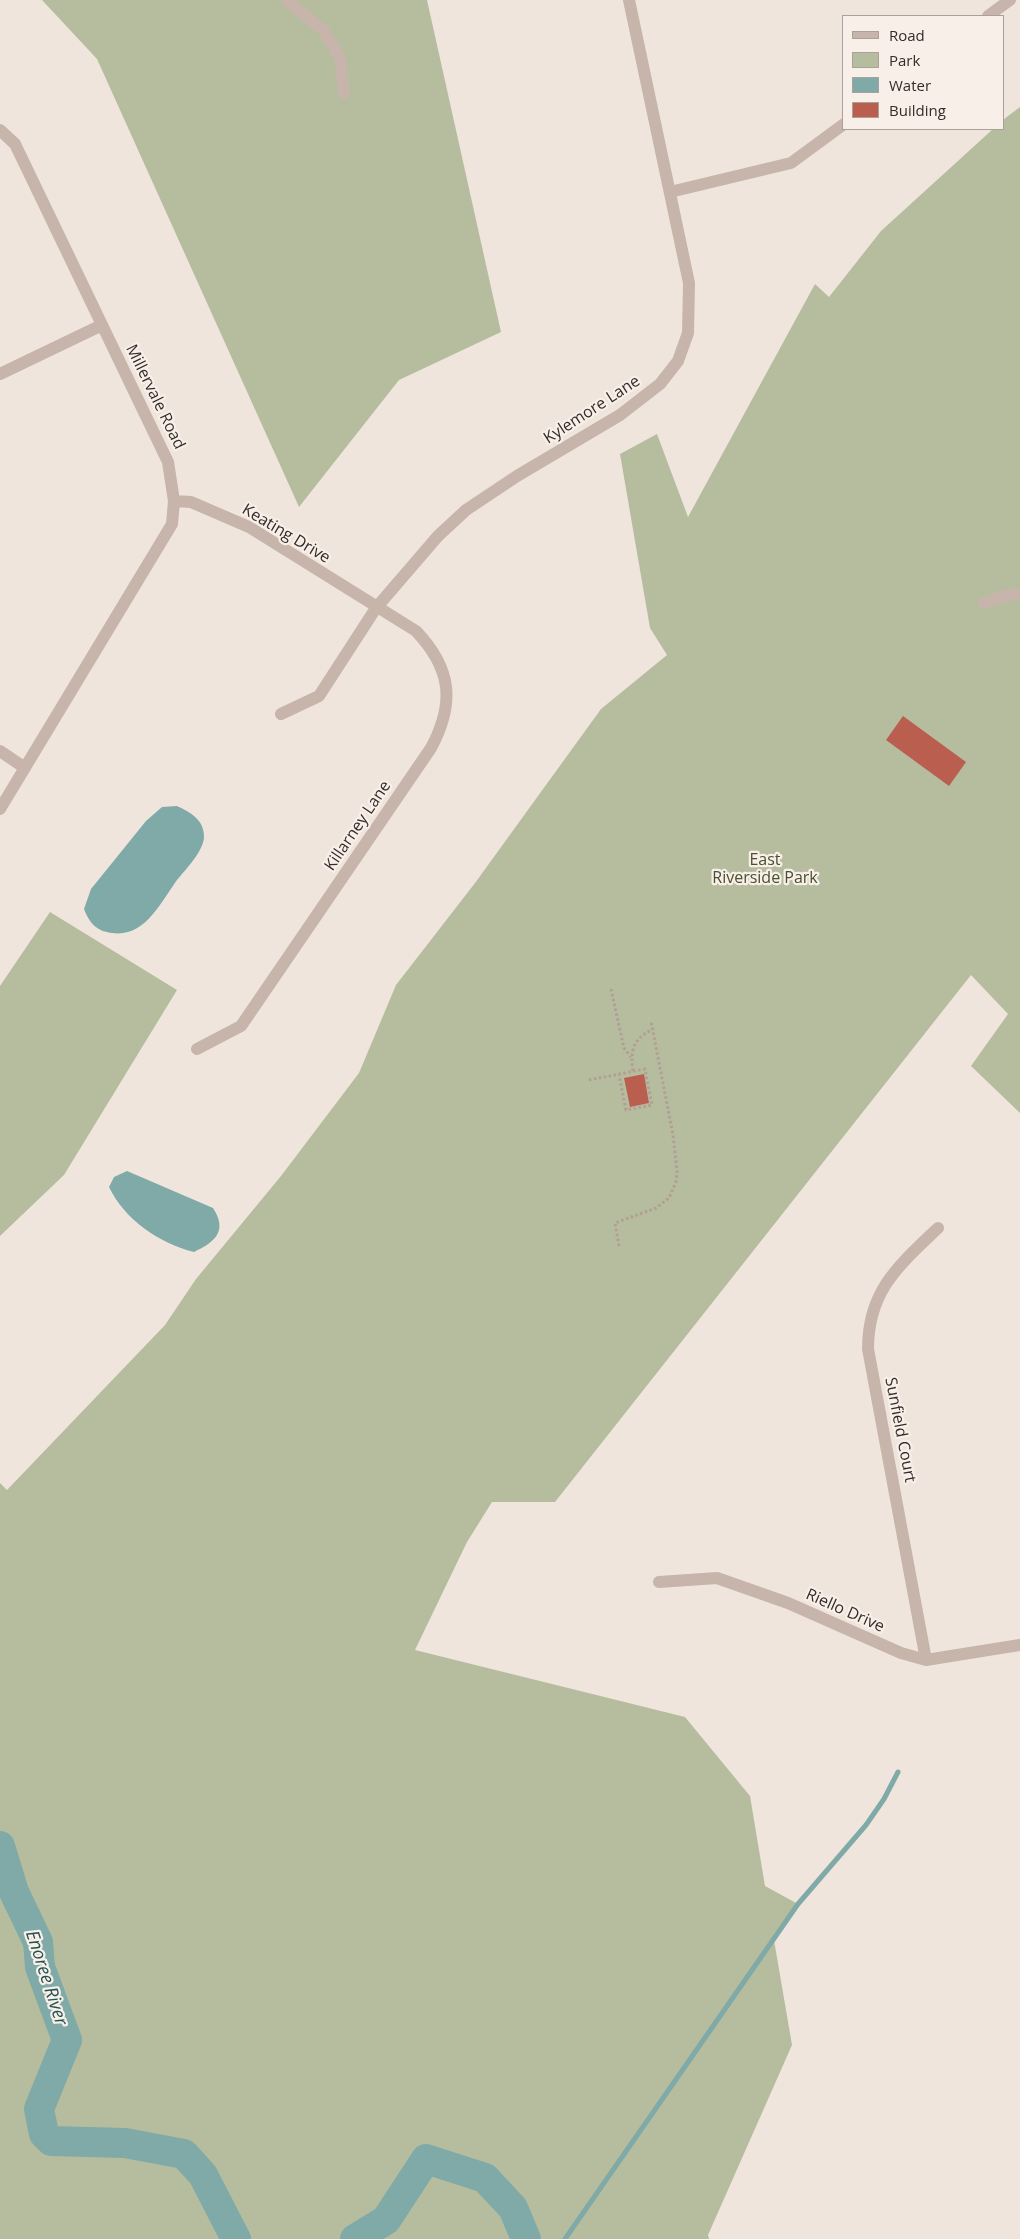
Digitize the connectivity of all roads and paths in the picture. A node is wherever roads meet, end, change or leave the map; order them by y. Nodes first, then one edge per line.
1 (287, 0) edge
2 (629, 0) edge
3 (1010, 0) edge
4 (989, 15) edge
5 (344, 93) dead end
6 (842, 125) edge
7 (0, 130) edge
8 (670, 192) junction
9 (102, 326) junction
10 (0, 374) edge
11 (174, 501) junction
12 (1020, 594) edge
13 (984, 604) dead end
14 (376, 608) junction
15 (281, 714) dead end
16 (0, 751) edge
17 (25, 768) junction
18 (0, 809) edge
19 (611, 989) dead end
20 (650, 1021) dead end
21 (652, 1030) junction
22 (197, 1049) dead end
23 (631, 1057) junction
24 (634, 1072) junction
25 (619, 1074) junction
26 (589, 1080) dead end
27 (938, 1228) dead end
28 (619, 1246) dead end
29 (659, 1582) dead end
30 (1020, 1645) edge
31 (926, 1660) junction

1 - 5 street
2 - 8 street, Kylemore Lane
3 - 4 street
6 - 8 street
7 - 9 street, Millervale Road
8 - 14 street, Kylemore Lane
9 - 10 street
9 - 11 street, Millervale Road
11 - 14 street, Keating Drive
11 - 17 street, Millervale Road
12 - 13 street
14 - 15 street, Kylemore Lane
14 - 22 street, Killarney Lane
16 - 17 street
17 - 18 street, Millervale Road
19 - 23 path
20 - 21 path
21 - 23 path
21 - 28 path
23 - 24 path
24 - 25 path
24 - 25 path
25 - 26 path
27 - 31 street, Sunfield Court
29 - 31 street, Riello Drive
30 - 31 street, Riello Drive

